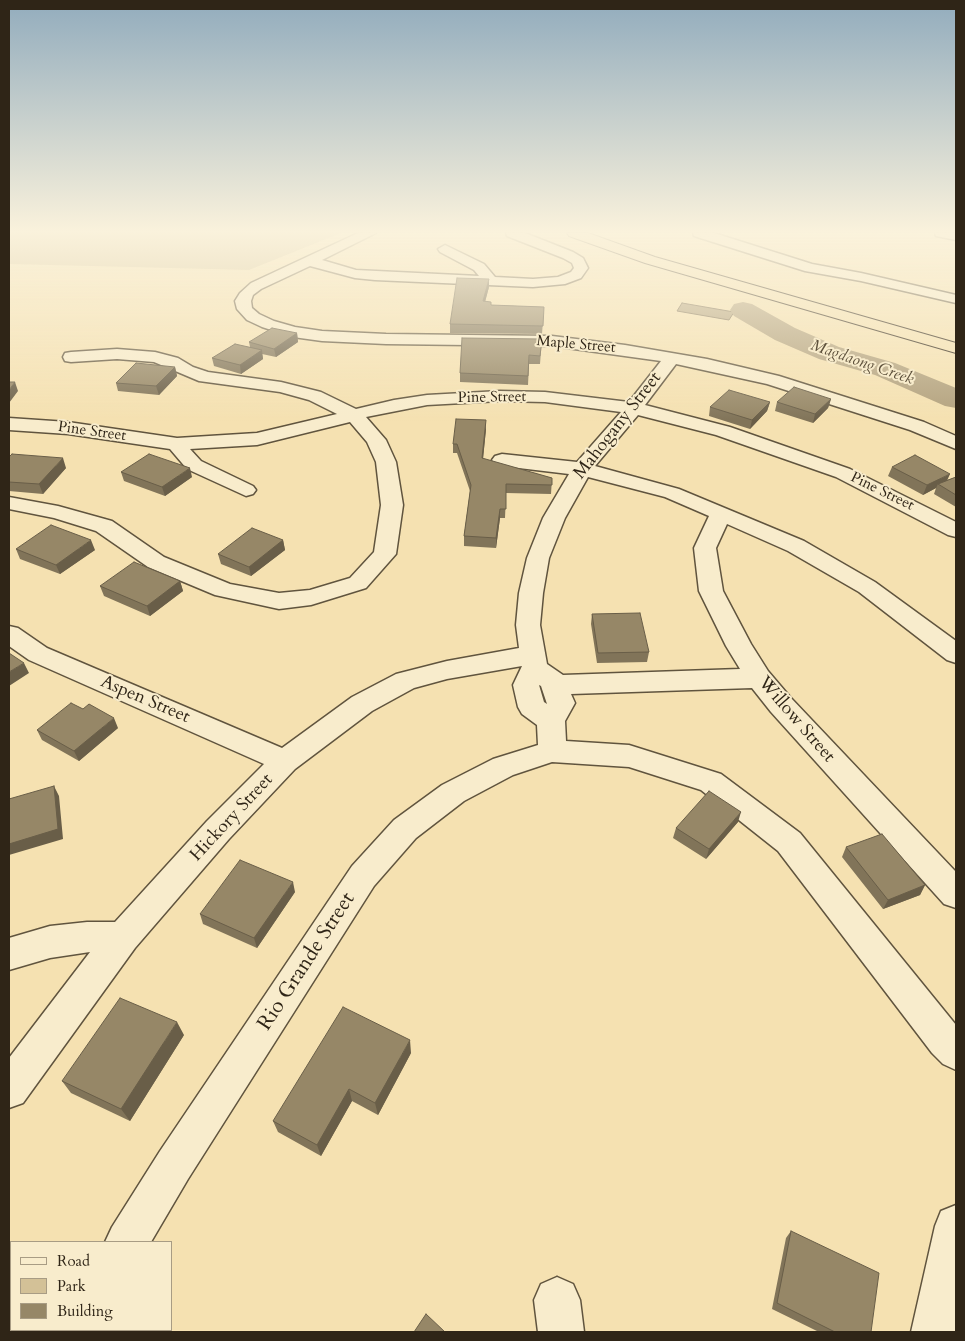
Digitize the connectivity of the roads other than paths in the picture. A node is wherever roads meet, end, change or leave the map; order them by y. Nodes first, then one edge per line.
1 (246, 296) edge
2 (774, 296) edge
3 (941, 296) edge
4 (956, 299) edge
5 (956, 348) edge
6 (71, 357) dead end
7 (672, 358) junction
8 (634, 408) junction
9 (354, 415) junction
10 (9, 424) edge
11 (956, 443) edge
12 (177, 444) junction
13 (502, 460) dead end
14 (582, 469) junction
15 (246, 490) dead end
16 (9, 504) edge
17 (721, 514) junction
18 (956, 530) edge
19 (9, 634) edge
20 (956, 654) edge
21 (541, 669) junction
22 (759, 678) junction
23 (551, 736) junction
24 (285, 761) junction
25 (956, 894) edge
26 (123, 937) junction
27 (9, 954) edge
28 (956, 1051) edge
29 (9, 1089) edge
30 (956, 1226) edge
31 (128, 1241) edge
32 (934, 1332) edge

1 - 7 street, Maple Street
2 - 5 highway
3 - 4 street
6 - 9 street
7 - 8 street, Mahogany Street
7 - 11 street, Maple Street
8 - 9 street, Pine Street
8 - 14 street, Mahogany Street
8 - 18 street, Pine Street
9 - 12 street, Pine Street
9 - 16 street
10 - 12 street, Pine Street
12 - 15 street
13 - 14 street
14 - 17 street
14 - 21 street, Mahogany Street
17 - 20 street
17 - 22 street, Willow Street
19 - 24 street, Aspen Street
21 - 22 street, Hickory Street
21 - 23 street, Mahogany Street
21 - 24 street, Hickory Street
22 - 25 street, Willow Street
23 - 28 street, Rio Grande Street
23 - 31 street, Rio Grande Street
24 - 26 street, Hickory Street
26 - 27 street
26 - 29 street, Hickory Street
30 - 32 street

